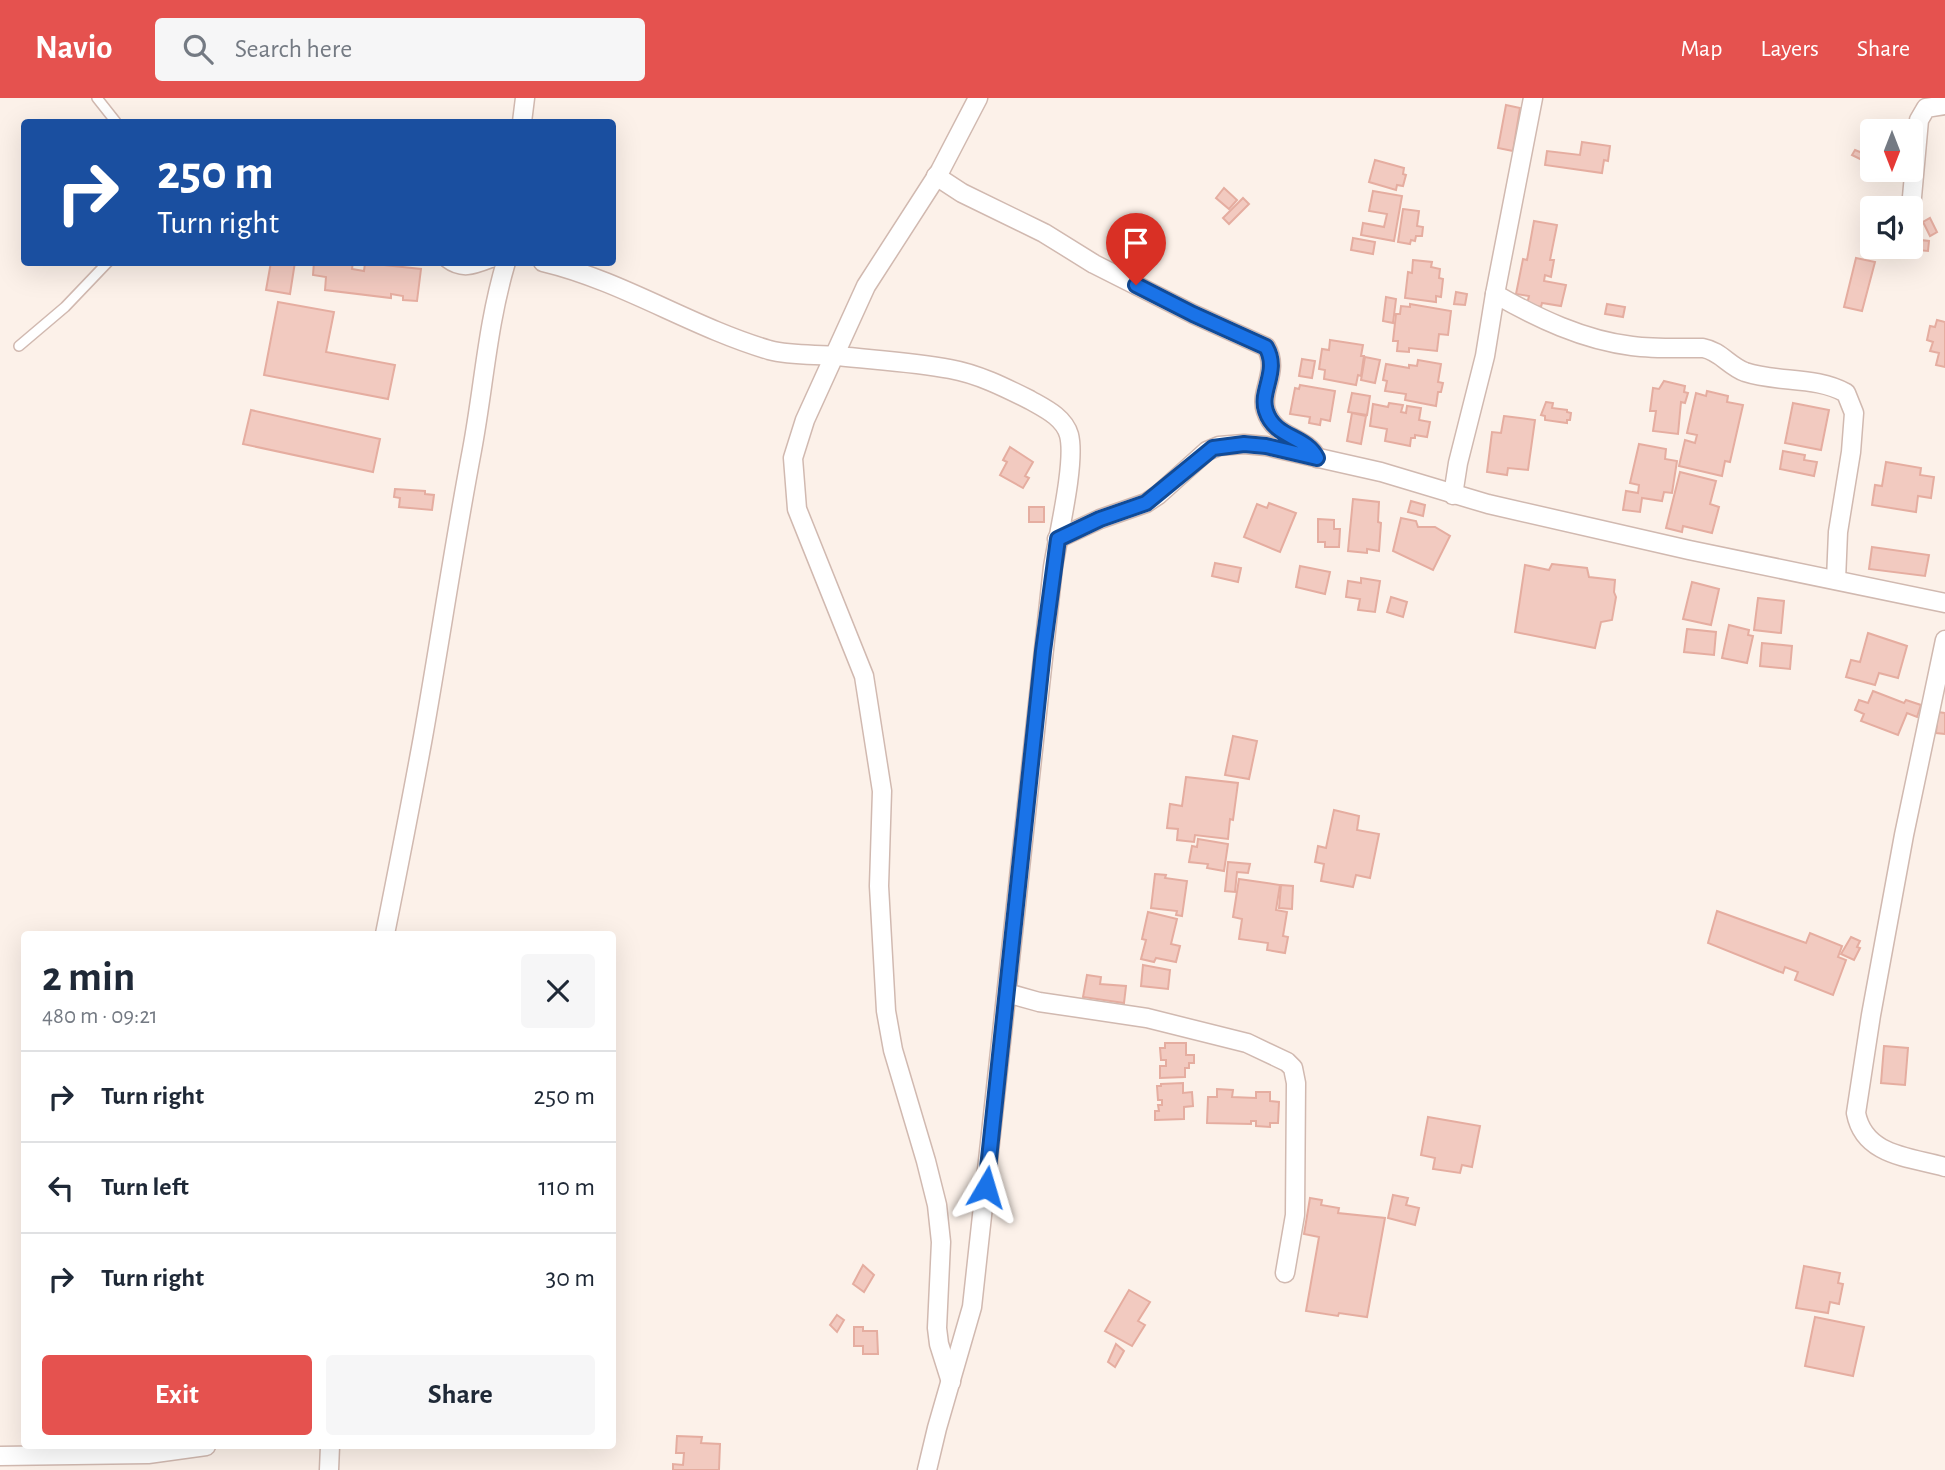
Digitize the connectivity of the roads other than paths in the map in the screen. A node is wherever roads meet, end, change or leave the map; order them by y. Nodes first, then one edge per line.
1 (97, 98) edge
2 (525, 98) edge
3 (978, 98) edge
4 (1533, 98) edge
5 (1945, 105) edge
6 (114, 119) edge
7 (522, 119) edge
8 (936, 176) junction
9 (1912, 196) edge
10 (104, 266) edge
11 (453, 266) edge
12 (480, 266) edge
13 (505, 266) edge
14 (556, 266) edge
15 (1494, 294) junction
16 (19, 346) dead end
17 (834, 356) junction
18 (1317, 458) junction
19 (1453, 495) junction
20 (1058, 539) junction
21 (1836, 580) junction
22 (1945, 603) edge
23 (1945, 640) edge
24 (386, 931) edge
25 (1007, 993) junction
26 (1945, 1167) edge
27 (1285, 1273) dead end
28 (951, 1382) junction
29 (184, 1449) edge
30 (330, 1449) edge
31 (0, 1457) edge
32 (329, 1470) edge
33 (927, 1470) edge

1 - 6 lane
2 - 7 street
3 - 8 street
4 - 15 street
5 - 9 street
8 - 17 street
8 - 18 street
10 - 16 lane
11 - 12 lane
13 - 24 street
14 - 17 street
15 - 19 street
15 - 21 street
17 - 20 street
17 - 28 street
18 - 19 street
18 - 20 street
19 - 21 street
20 - 25 street
21 - 22 street
23 - 26 street
25 - 27 street
25 - 28 street
28 - 33 street
29 - 31 street
30 - 32 street

